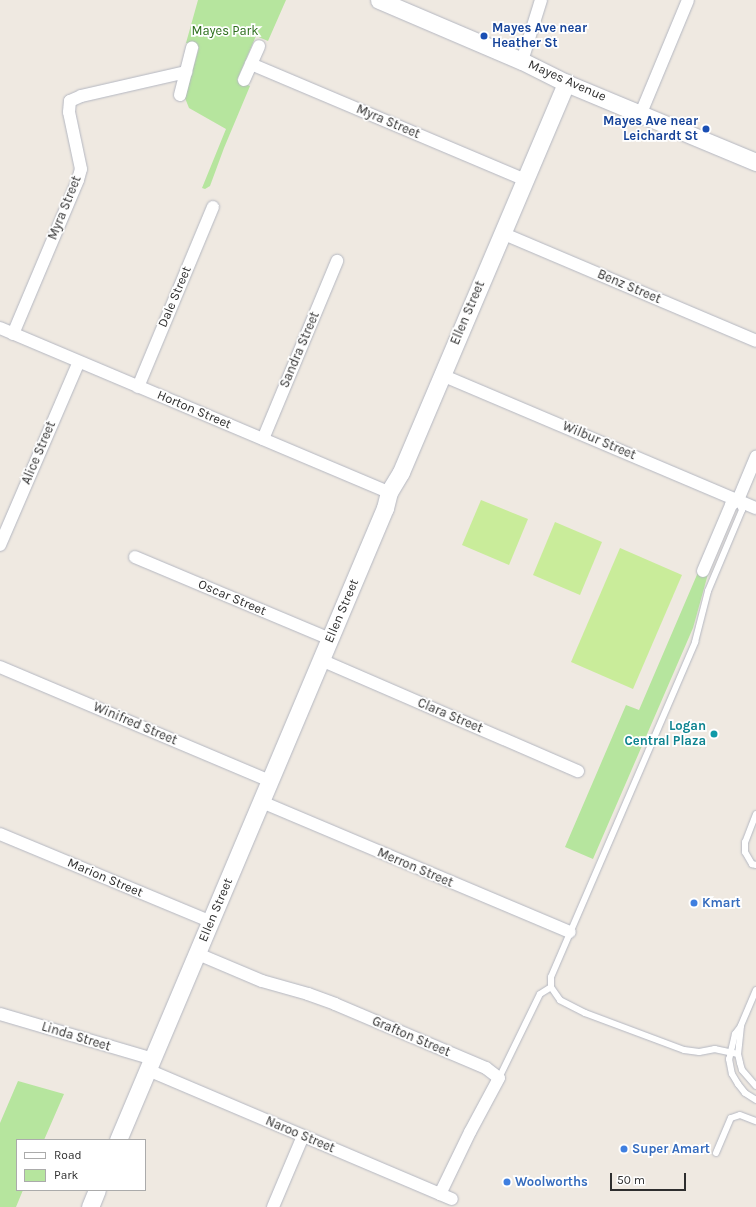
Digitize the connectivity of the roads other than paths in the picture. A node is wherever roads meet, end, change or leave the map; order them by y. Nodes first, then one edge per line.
1 (542, 0) edge
2 (688, 0) edge
3 (387, 2) edge
4 (259, 46) dead end
5 (192, 48) dead end
6 (522, 61) junction
7 (252, 64) junction
8 (186, 72) junction
9 (244, 80) dead end
10 (566, 83) junction
11 (180, 95) dead end
12 (641, 113) junction
13 (756, 162) edge
14 (524, 180) junction
15 (213, 207) dead end
16 (502, 233) junction
17 (337, 261) dead end
18 (0, 328) edge
19 (13, 334) junction
20 (756, 341) edge
21 (78, 362) junction
22 (442, 375) junction
23 (138, 387) junction
24 (263, 439) junction
25 (756, 457) edge
26 (389, 492) junction
27 (738, 500) junction
28 (756, 508) edge
29 (0, 544) edge
30 (135, 557) dead end
31 (703, 571) dead end
32 (330, 639) junction
33 (321, 660) junction
34 (0, 667) edge
35 (578, 771) dead end
36 (270, 781) junction
37 (262, 802) junction
38 (756, 814) edge
39 (0, 834) edge
40 (756, 865) edge
41 (211, 922) junction
42 (570, 932) junction
43 (198, 954) junction
44 (551, 987) junction
45 (756, 990) edge
46 (0, 1014) edge
47 (741, 1026) junction
48 (730, 1052) junction
49 (738, 1054) junction
50 (150, 1065) junction
51 (500, 1078) junction
52 (756, 1086) edge
53 (756, 1100) edge
54 (756, 1121) edge
55 (303, 1136) junction
56 (118, 1139) edge
57 (716, 1153) dead end
58 (97, 1191) edge
59 (440, 1194) junction
60 (452, 1199) dead end
61 (90, 1207) edge
62 (273, 1207) edge

1 - 6 street
2 - 12 street
3 - 6 street, Mayes Avenue
4 - 7 street
5 - 8 street
6 - 10 street, Mayes Avenue
7 - 9 street
7 - 14 street, Myra Street
8 - 11 street
8 - 19 street, Myra Street
10 - 12 street, Mayes Avenue
10 - 14 street, Ellen Street
12 - 13 street, Mayes Avenue
14 - 16 street, Ellen Street
15 - 23 street, Dale Street
16 - 20 street, Benz Street
16 - 22 street, Ellen Street
17 - 24 street, Sandra Street
18 - 19 street, Horton Street
19 - 21 street, Horton Street
21 - 23 street, Horton Street
21 - 29 street, Alice Street
22 - 26 street, Ellen Street
22 - 27 street, Wilbur Street
23 - 24 street, Horton Street
24 - 26 street, Horton Street
25 - 27 street
26 - 32 street, Ellen Street
27 - 28 street, Wilbur Street
27 - 31 street
27 - 42 lane
30 - 32 street, Oscar Street
32 - 33 street, Ellen Street
33 - 35 street, Clara Street
33 - 36 street, Ellen Street
34 - 36 street, Winifred Street
36 - 37 street, Ellen Street
37 - 41 street, Ellen Street
37 - 42 street, Merron Street
38 - 40 lane
39 - 41 street, Marion Street
41 - 43 street, Ellen Street
42 - 44 lane
43 - 50 street, Ellen Street
43 - 51 street, Grafton Street
44 - 48 lane
44 - 51 lane
45 - 47 lane
46 - 50 street, Linda Street
47 - 48 lane
47 - 49 lane
48 - 49 lane
48 - 53 lane
49 - 52 lane
50 - 55 street, Naroo Street
50 - 56 street, Ellen Street
51 - 59 street
54 - 57 lane
55 - 59 street, Naroo Street
55 - 62 street
58 - 61 street
59 - 60 street, Naroo Street

